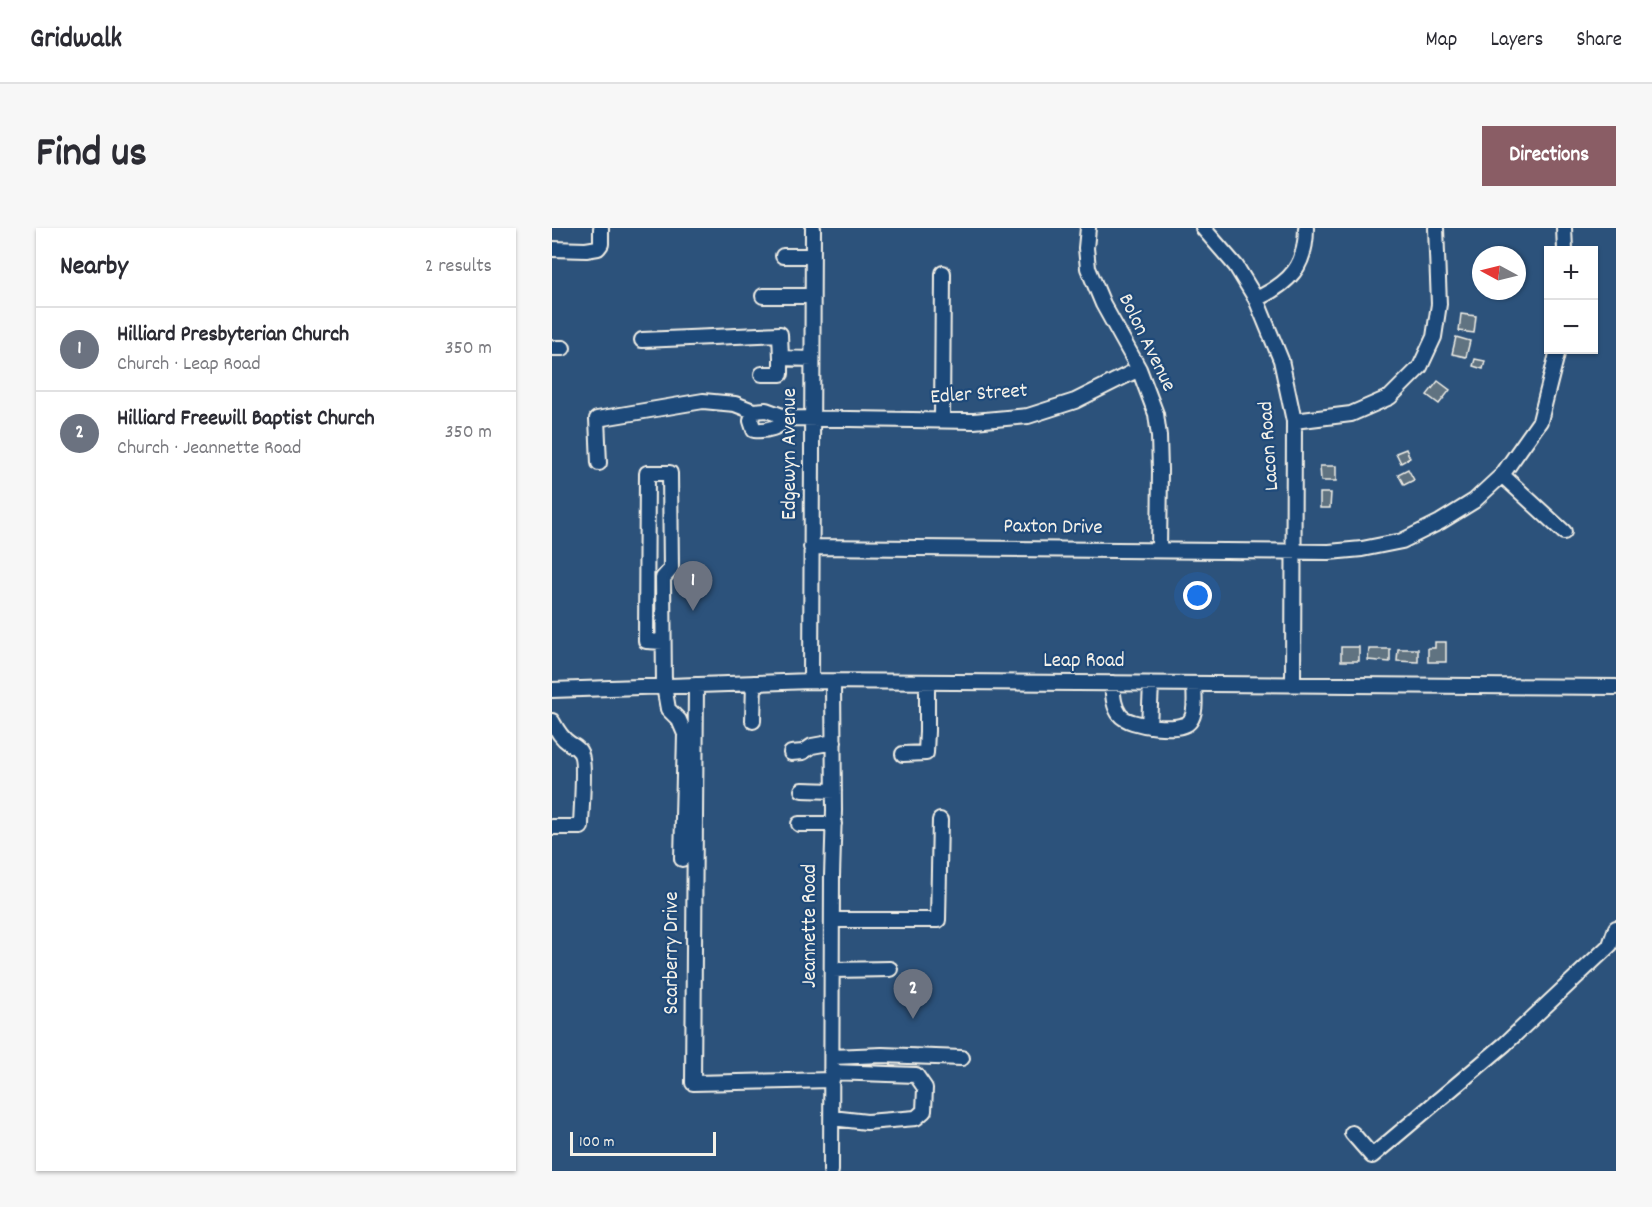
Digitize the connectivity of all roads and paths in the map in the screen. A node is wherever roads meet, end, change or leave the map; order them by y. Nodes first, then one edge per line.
1 (601, 228) edge
2 (813, 228) edge
3 (1088, 228) edge
4 (1203, 228) edge
5 (1306, 228) edge
6 (1436, 228) edge
7 (1564, 228) edge
8 (1565, 246) edge
9 (552, 249) edge
10 (783, 256) dead end
11 (813, 256) junction
12 (943, 273) dead end
13 (763, 296) dead end
14 (813, 296) junction
15 (1256, 299) junction
16 (642, 340) dead end
17 (1557, 354) edge
18 (781, 358) junction
19 (812, 359) junction
20 (1139, 369) junction
21 (762, 374) dead end
22 (753, 411) junction
23 (788, 418) junction
24 (812, 418) junction
25 (942, 420) junction
26 (1294, 421) junction
27 (599, 463) dead end
28 (1502, 476) junction
29 (1564, 532) dead end
30 (811, 547) junction
31 (1159, 550) junction
32 (1294, 552) junction
33 (663, 642) junction
34 (811, 681) junction
35 (833, 682) junction
36 (927, 682) junction
37 (754, 683) junction
38 (1112, 683) junction
39 (1151, 684) junction
40 (1194, 684) junction
41 (1293, 684) junction
42 (696, 685) junction
43 (664, 686) junction
44 (1616, 687) edge
45 (552, 690) edge
46 (552, 721) edge
47 (753, 721) dead end
48 (1149, 726) junction
49 (834, 742) junction
50 (791, 753) dead end
51 (903, 754) dead end
52 (802, 790) dead end
53 (834, 791) junction
54 (940, 820) dead end
55 (799, 824) dead end
56 (834, 824) junction
57 (552, 826) edge
58 (682, 859) dead end
59 (832, 920) junction
60 (1616, 928) edge
61 (890, 969) dead end
62 (832, 970) junction
63 (832, 1057) junction
64 (963, 1058) dead end
65 (832, 1076) junction
66 (832, 1118) junction
67 (1352, 1133) dead end
68 (831, 1171) edge

1 - 9 street
2 - 11 street, Edgewyn Avenue
3 - 20 street, Bolon Avenue
4 - 15 street, Lacon Road
5 - 15 street
6 - 26 street
7 - 8 street
10 - 11 street
11 - 14 street, Edgewyn Avenue
12 - 25 street
13 - 14 street
14 - 19 street, Edgewyn Avenue
15 - 26 street, Lacon Road
16 - 18 street
17 - 28 street, Paxton Drive
18 - 19 street
18 - 21 street
19 - 24 street, Edgewyn Avenue
20 - 25 street, Edler Street
20 - 31 street, Bolon Avenue
22 - 23 street
22 - 23 street
22 - 27 street
23 - 24 street, Edler Street
24 - 25 street, Edler Street
24 - 30 street, Edgewyn Avenue
26 - 32 street, Lacon Road
28 - 29 street
28 - 32 street, Paxton Drive
30 - 31 street, Paxton Drive
30 - 34 street, Edgewyn Avenue
31 - 32 street, Paxton Drive
32 - 41 street, Lacon Road
33 - 33 street
33 - 43 street
34 - 35 street, Leap Road
34 - 37 street, Leap Road
35 - 36 street, Leap Road
35 - 49 street, Jeannette Road
36 - 38 street, Leap Road
36 - 51 street
37 - 42 street, Leap Road
37 - 47 street
38 - 39 street, Leap Road
38 - 48 street
39 - 40 street, Leap Road
39 - 48 street
40 - 41 street, Leap Road
40 - 48 street
41 - 44 street, Leap Road
42 - 43 street, Leap Road
42 - 65 street, Scarberry Drive
43 - 45 street, Leap Road
43 - 58 street
46 - 57 street
49 - 50 street
49 - 53 street, Jeannette Road
52 - 53 street
53 - 56 street, Jeannette Road
54 - 59 street
55 - 56 street
56 - 59 street, Jeannette Road
59 - 62 street, Jeannette Road
60 - 67 street
61 - 62 street
62 - 63 street, Jeannette Road
63 - 64 street
63 - 65 street, Jeannette Road
65 - 66 street, Jeannette Road
65 - 66 street
66 - 68 street, Jeannette Road

